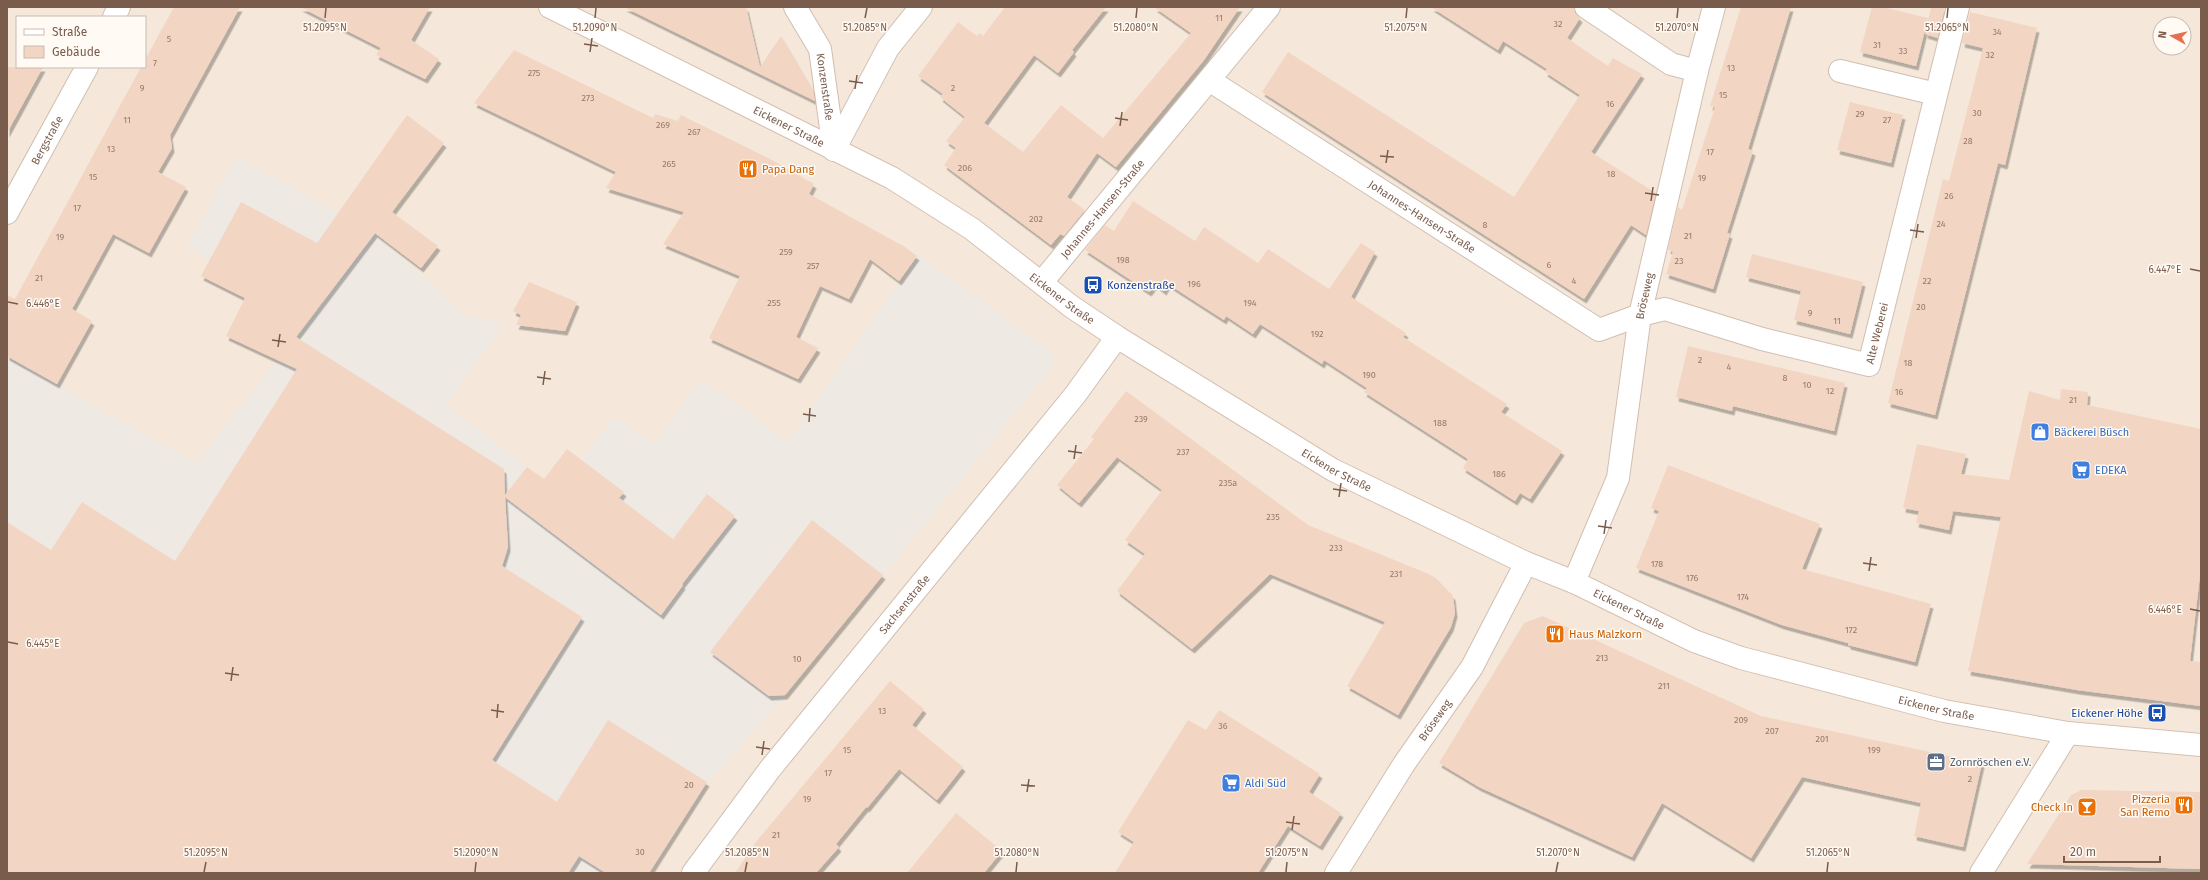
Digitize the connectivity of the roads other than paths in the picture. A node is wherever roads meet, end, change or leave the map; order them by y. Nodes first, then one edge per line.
1 (119, 7) edge
2 (550, 7) edge
3 (794, 7) edge
4 (921, 7) edge
5 (1269, 7) edge
6 (1586, 7) edge
7 (1714, 7) edge
8 (1958, 7) edge
9 (114, 16) edge
10 (86, 68) edge
11 (1697, 71) junction
12 (1840, 71) dead end
13 (1209, 80) junction
14 (1936, 94) junction
15 (834, 150) junction
16 (7, 213) edge
17 (1042, 282) junction
18 (1640, 315) junction
19 (1117, 337) junction
20 (1526, 563) junction
21 (1574, 582) junction
22 (2068, 733) junction
23 (2201, 745) edge
24 (693, 873) edge
25 (1336, 873) edge
26 (1981, 873) edge

1 - 9 street
2 - 15 street, Eickener Straße
3 - 15 street, Konzenstraße
4 - 15 street
5 - 13 street, Johannes-Hansen-Straße
6 - 11 street
7 - 11 street, Bröseweg
8 - 14 street, Alte Weberei
10 - 16 street, Bergstraße
11 - 18 street, Bröseweg
12 - 14 street
13 - 17 street, Johannes-Hansen-Straße
13 - 18 street, Johannes-Hansen-Straße
14 - 18 street, Alte Weberei
15 - 17 street, Eickener Straße
17 - 19 street, Eickener Straße
18 - 21 street, Bröseweg
19 - 20 street, Eickener Straße
19 - 24 street, Sachsenstraße
20 - 21 street, Eickener Straße
20 - 25 street, Bröseweg
21 - 22 street, Eickener Straße
22 - 23 street, Eickener Straße
22 - 26 street

